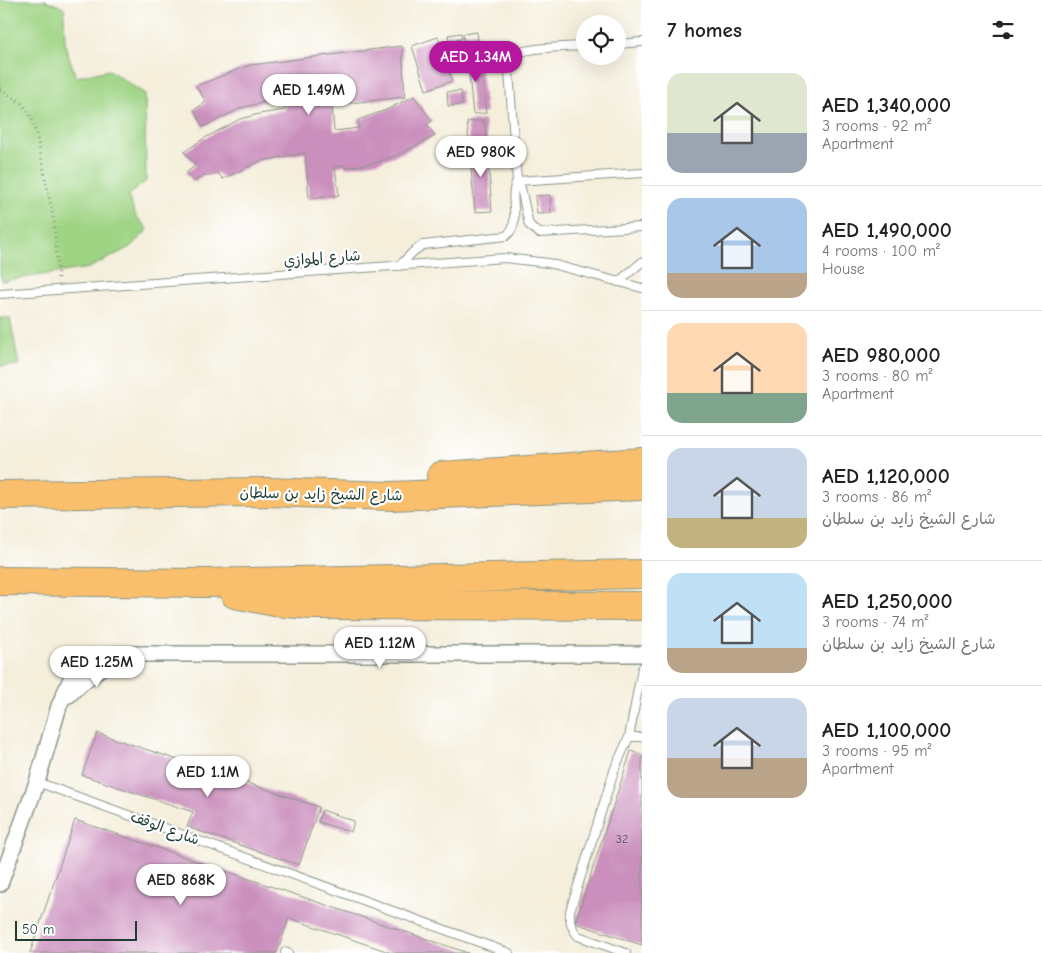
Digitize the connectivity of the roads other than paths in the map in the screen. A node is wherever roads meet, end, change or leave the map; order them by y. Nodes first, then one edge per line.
1 (642, 42) edge
2 (626, 43) edge
3 (576, 47) edge
4 (642, 173) edge
5 (516, 181) junction
6 (642, 227) edge
7 (642, 262) edge
8 (399, 266) junction
9 (618, 282) junction
10 (642, 288) edge
11 (0, 294) edge
12 (642, 462) edge
13 (642, 486) edge
14 (266, 492) junction
15 (0, 496) edge
16 (642, 574) edge
17 (0, 581) edge
18 (204, 583) junction
19 (642, 606) edge
20 (642, 654) edge
21 (642, 668) edge
22 (629, 737) junction
23 (642, 737) edge
24 (37, 782) junction
25 (0, 884) edge
26 (508, 953) edge
27 (626, 953) edge

1 - 2 lane
3 - 5 lane
4 - 5 lane
5 - 6 lane
5 - 8 lane
7 - 9 lane
8 - 9 lane, شارع الموازي
8 - 11 lane, شارع الموازي
9 - 10 lane, شارع الموازي
12 - 14 highway
13 - 14 highway, شارع الشيخ زايد بن سلطان
14 - 15 highway, شارع الشيخ زايد بن سلطان
16 - 18 highway
17 - 18 highway
18 - 19 highway
20 - 24 street
21 - 22 lane
22 - 23 lane
22 - 27 lane
24 - 25 street
24 - 26 lane, شارع الوقف

